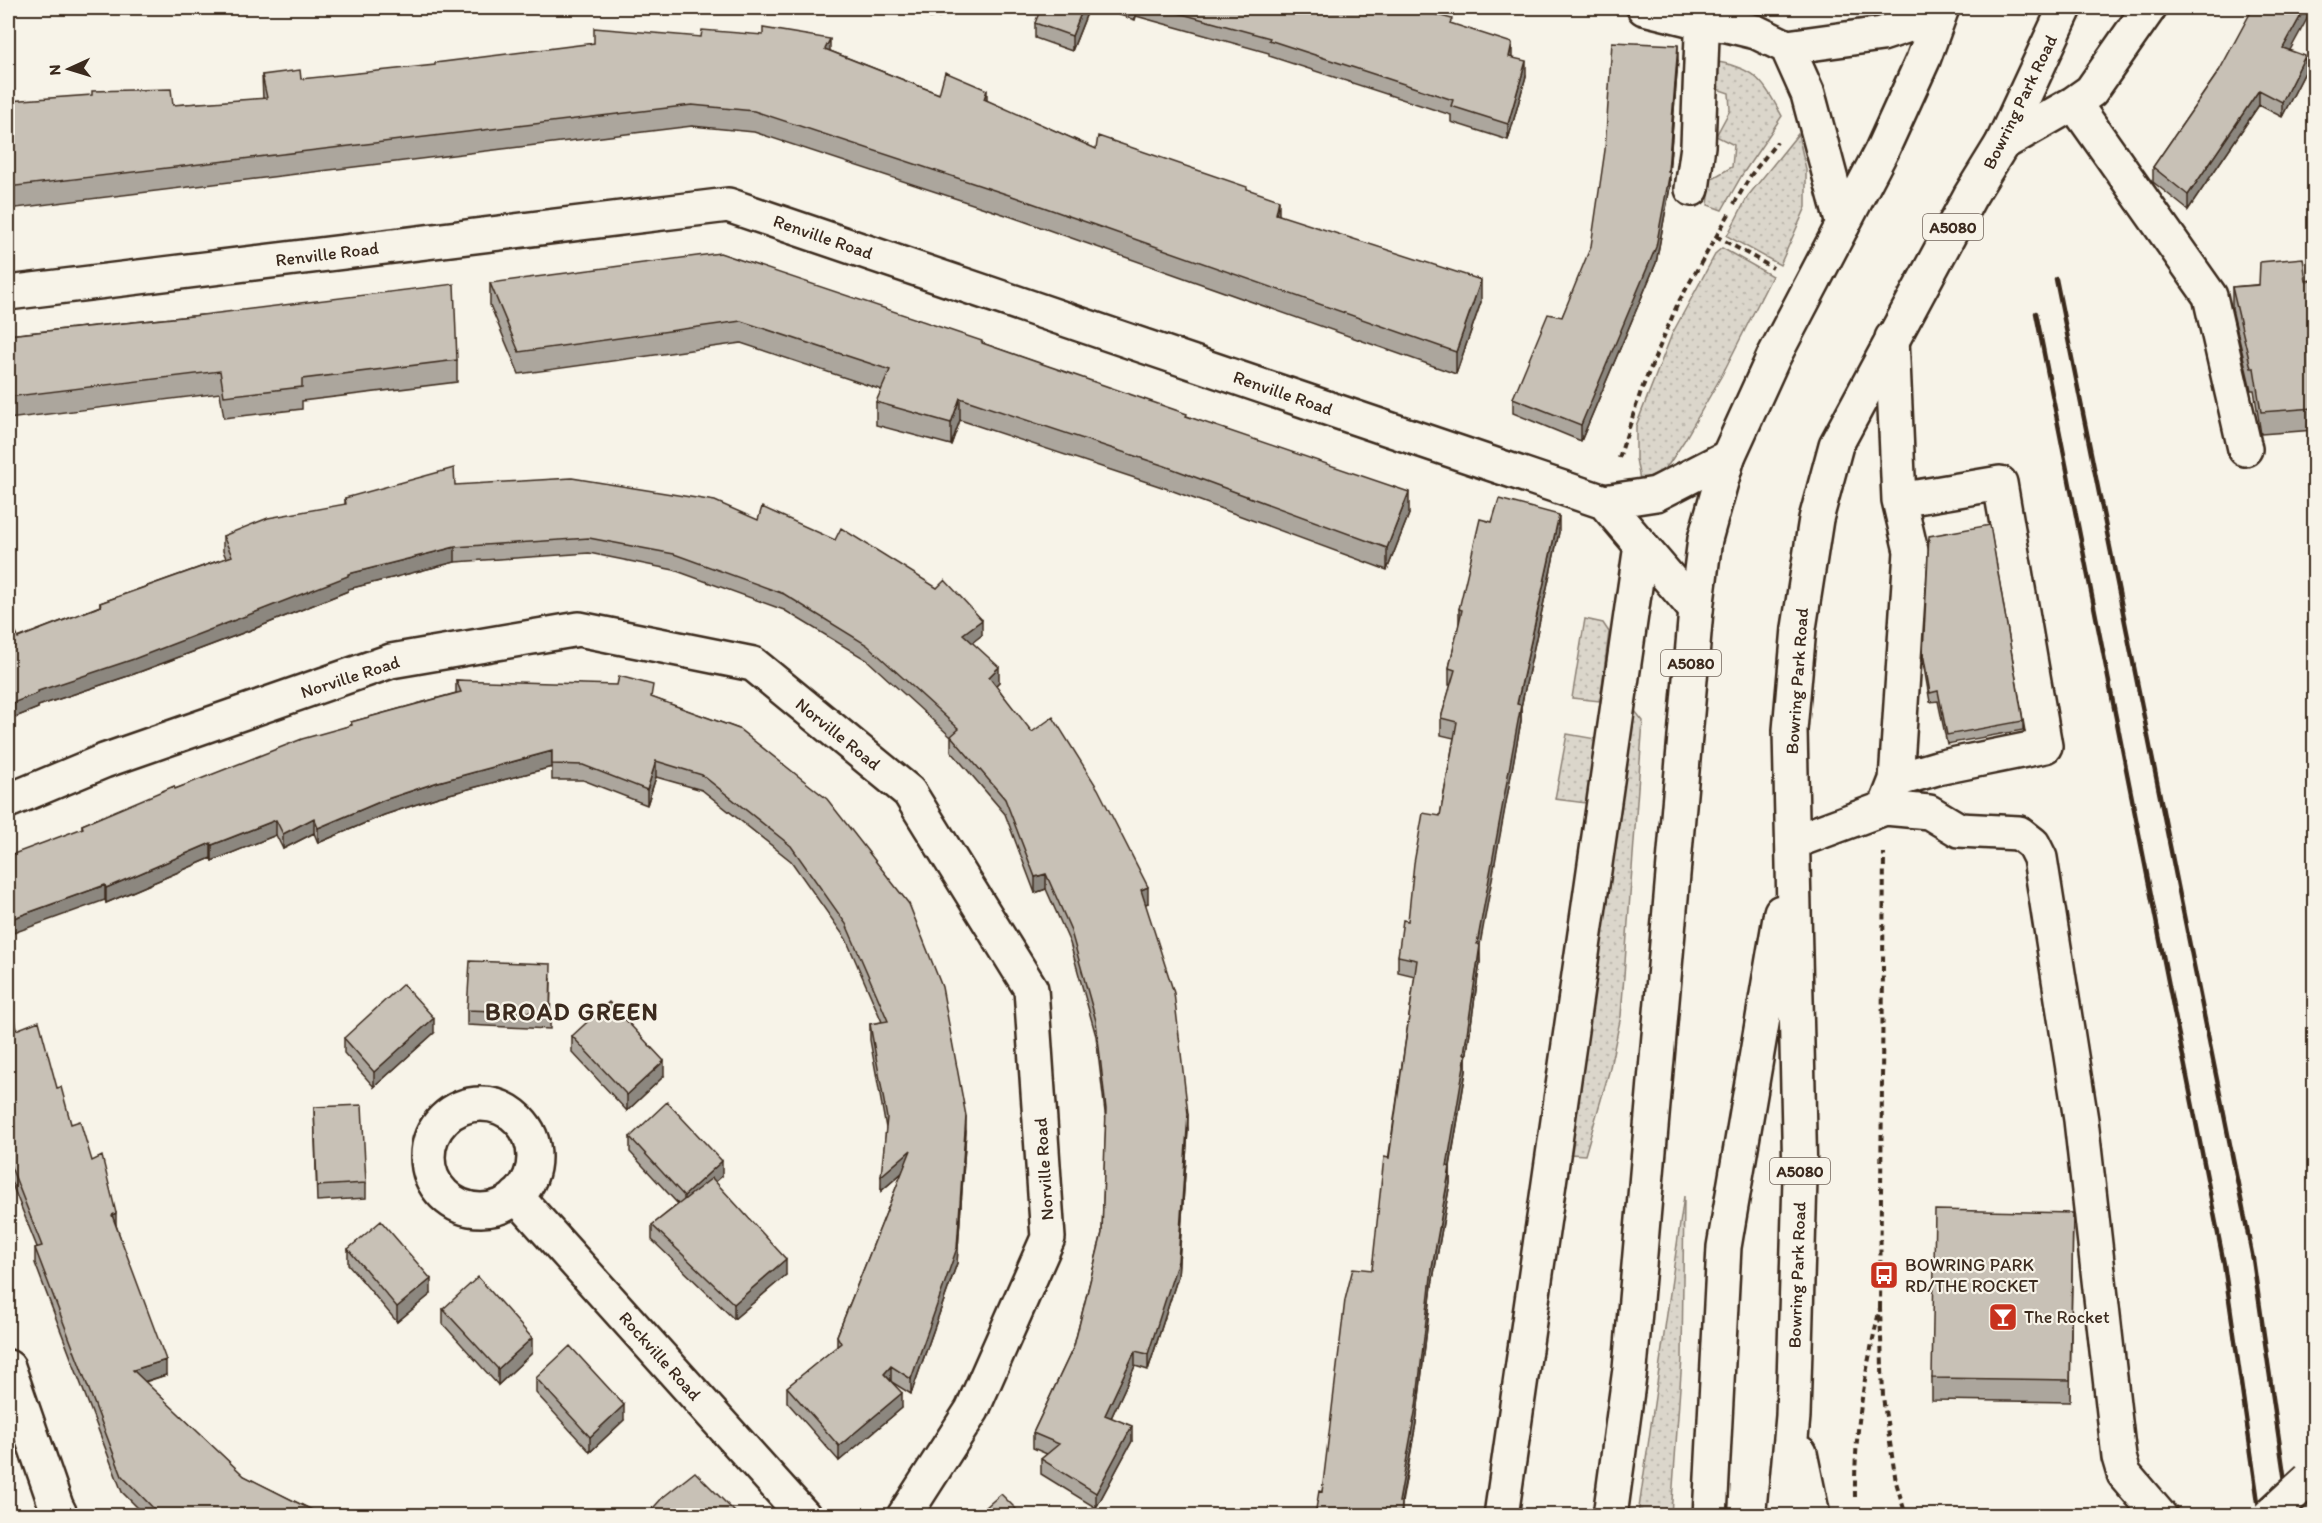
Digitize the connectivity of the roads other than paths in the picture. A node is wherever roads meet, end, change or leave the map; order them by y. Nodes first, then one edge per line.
1 (1644, 8) edge
2 (1942, 8) edge
3 (2065, 8) edge
4 (2149, 8) edge
5 (1702, 15) edge
6 (1787, 47) junction
7 (2074, 103) junction
8 (2002, 144) junction
9 (1692, 189) dead end
10 (1843, 225) junction
11 (8, 293) edge
12 (1892, 338) junction
13 (2245, 449) dead end
14 (1728, 457) junction
15 (1899, 500) junction
16 (1604, 502) junction
17 (1641, 545) junction
18 (1696, 610) junction
19 (1890, 794) junction
20 (8, 801) edge
21 (1793, 842) junction
22 (516, 1196) dead end
23 (8, 1367) edge
24 (1793, 1416) junction
25 (2312, 1477) edge
26 (62, 1515) edge
27 (804, 1515) edge
28 (904, 1515) edge
29 (1501, 1515) edge
30 (1610, 1515) edge
31 (1710, 1515) edge
32 (1784, 1515) edge
33 (1813, 1515) edge
34 (2160, 1515) edge
35 (2269, 1515) edge

1 - 5 main road
2 - 6 main road
2 - 10 main road, A5080
3 - 8 main road, Bowring Park Road / A5080
4 - 7 main road
5 - 6 main road
5 - 9 main road
6 - 10 main road
7 - 8 main road
7 - 13 main road
8 - 12 main road, Bowring Park Road / A5080
10 - 14 main road, A5080
11 - 16 main road, Renville Road
12 - 15 main road
12 - 21 main road, Bowring Park Road / A5080
14 - 16 main road, Renville Road
14 - 18 main road, A5080
15 - 19 main road
15 - 19 main road
16 - 17 main road
17 - 18 main road
17 - 29 main road
18 - 30 main road, A5080
19 - 21 main road
19 - 34 main road
20 - 28 main road, Norville Road
21 - 24 main road, Bowring Park Road / A5080
21 - 31 main road
22 - 27 main road, Rockville Road
23 - 26 main road
24 - 32 main road, A5080
24 - 33 main road
25 - 35 main road, bridge

